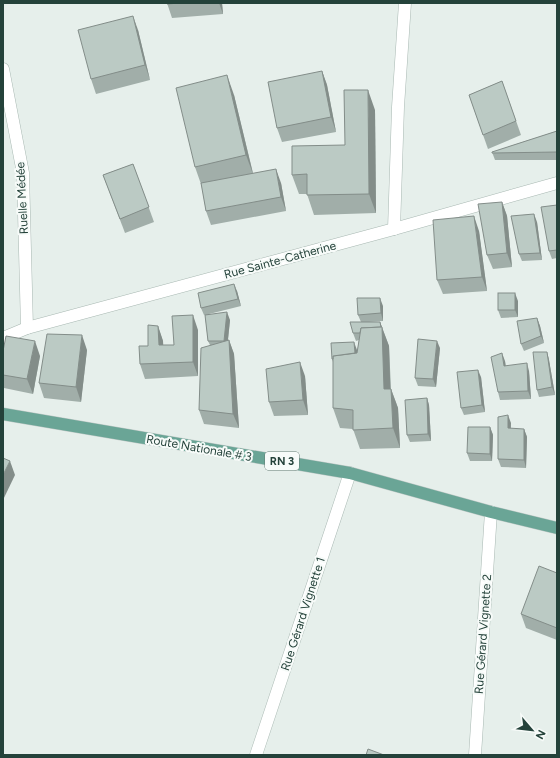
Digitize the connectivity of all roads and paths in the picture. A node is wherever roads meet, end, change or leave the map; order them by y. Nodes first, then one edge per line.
1 (405, 3) edge
2 (3, 69) edge
3 (557, 183) edge
4 (394, 229) junction
5 (27, 328) junction
6 (3, 338) edge
7 (3, 414) edge
8 (350, 473) junction
9 (491, 512) junction
10 (557, 528) edge
11 (256, 755) edge
12 (475, 755) edge

1 - 4 street
2 - 5 street, Ruelle Médée
3 - 4 street, Rue Sainte-Catherine
4 - 5 street, Rue Sainte-Catherine
5 - 6 street, Rue Sainte-Catherine
7 - 8 main road, Route Nationale # 3 / RN 3
8 - 9 main road, Route Nationale # 3 / RN 3
8 - 11 street, Rue Gérard Vignette 1
9 - 10 main road, Route Nationale # 3 / RN 3
9 - 12 street, Rue Gérard Vignette 2

